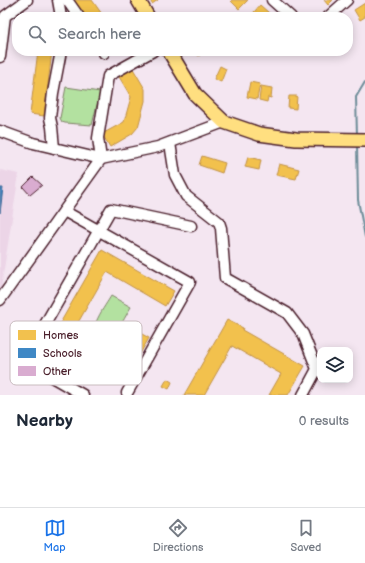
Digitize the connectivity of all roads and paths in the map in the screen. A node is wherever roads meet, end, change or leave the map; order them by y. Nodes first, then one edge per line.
1 (27, 0) edge
2 (58, 0) edge
3 (68, 0) edge
4 (138, 0) edge
5 (272, 0) edge
6 (347, 0) edge
7 (60, 12) edge
8 (76, 12) edge
9 (145, 12) edge
10 (286, 12) edge
11 (334, 12) edge
12 (60, 56) edge
13 (144, 56) edge
14 (172, 56) edge
15 (0, 57) edge
16 (224, 122) junction
17 (0, 131) edge
18 (365, 140) edge
19 (170, 143) junction
20 (54, 148) junction
21 (101, 159) junction
22 (64, 211) junction
23 (191, 226) dead end
24 (98, 231) junction
25 (0, 300) edge
26 (47, 321) edge
27 (142, 367) edge
28 (66, 385) edge
29 (132, 385) edge
30 (127, 393) dead end
31 (83, 395) edge
32 (303, 395) edge

1 - 15 street
2 - 7 street
3 - 8 street
4 - 9 main road
5 - 10 street
6 - 11 street
12 - 20 street
13 - 21 street
14 - 16 main road
16 - 18 main road
16 - 19 street
17 - 20 street
19 - 21 street
19 - 32 street
20 - 21 street
21 - 22 street
22 - 24 street
22 - 25 street
23 - 24 street
24 - 26 street
24 - 27 street
28 - 31 street
29 - 30 street

